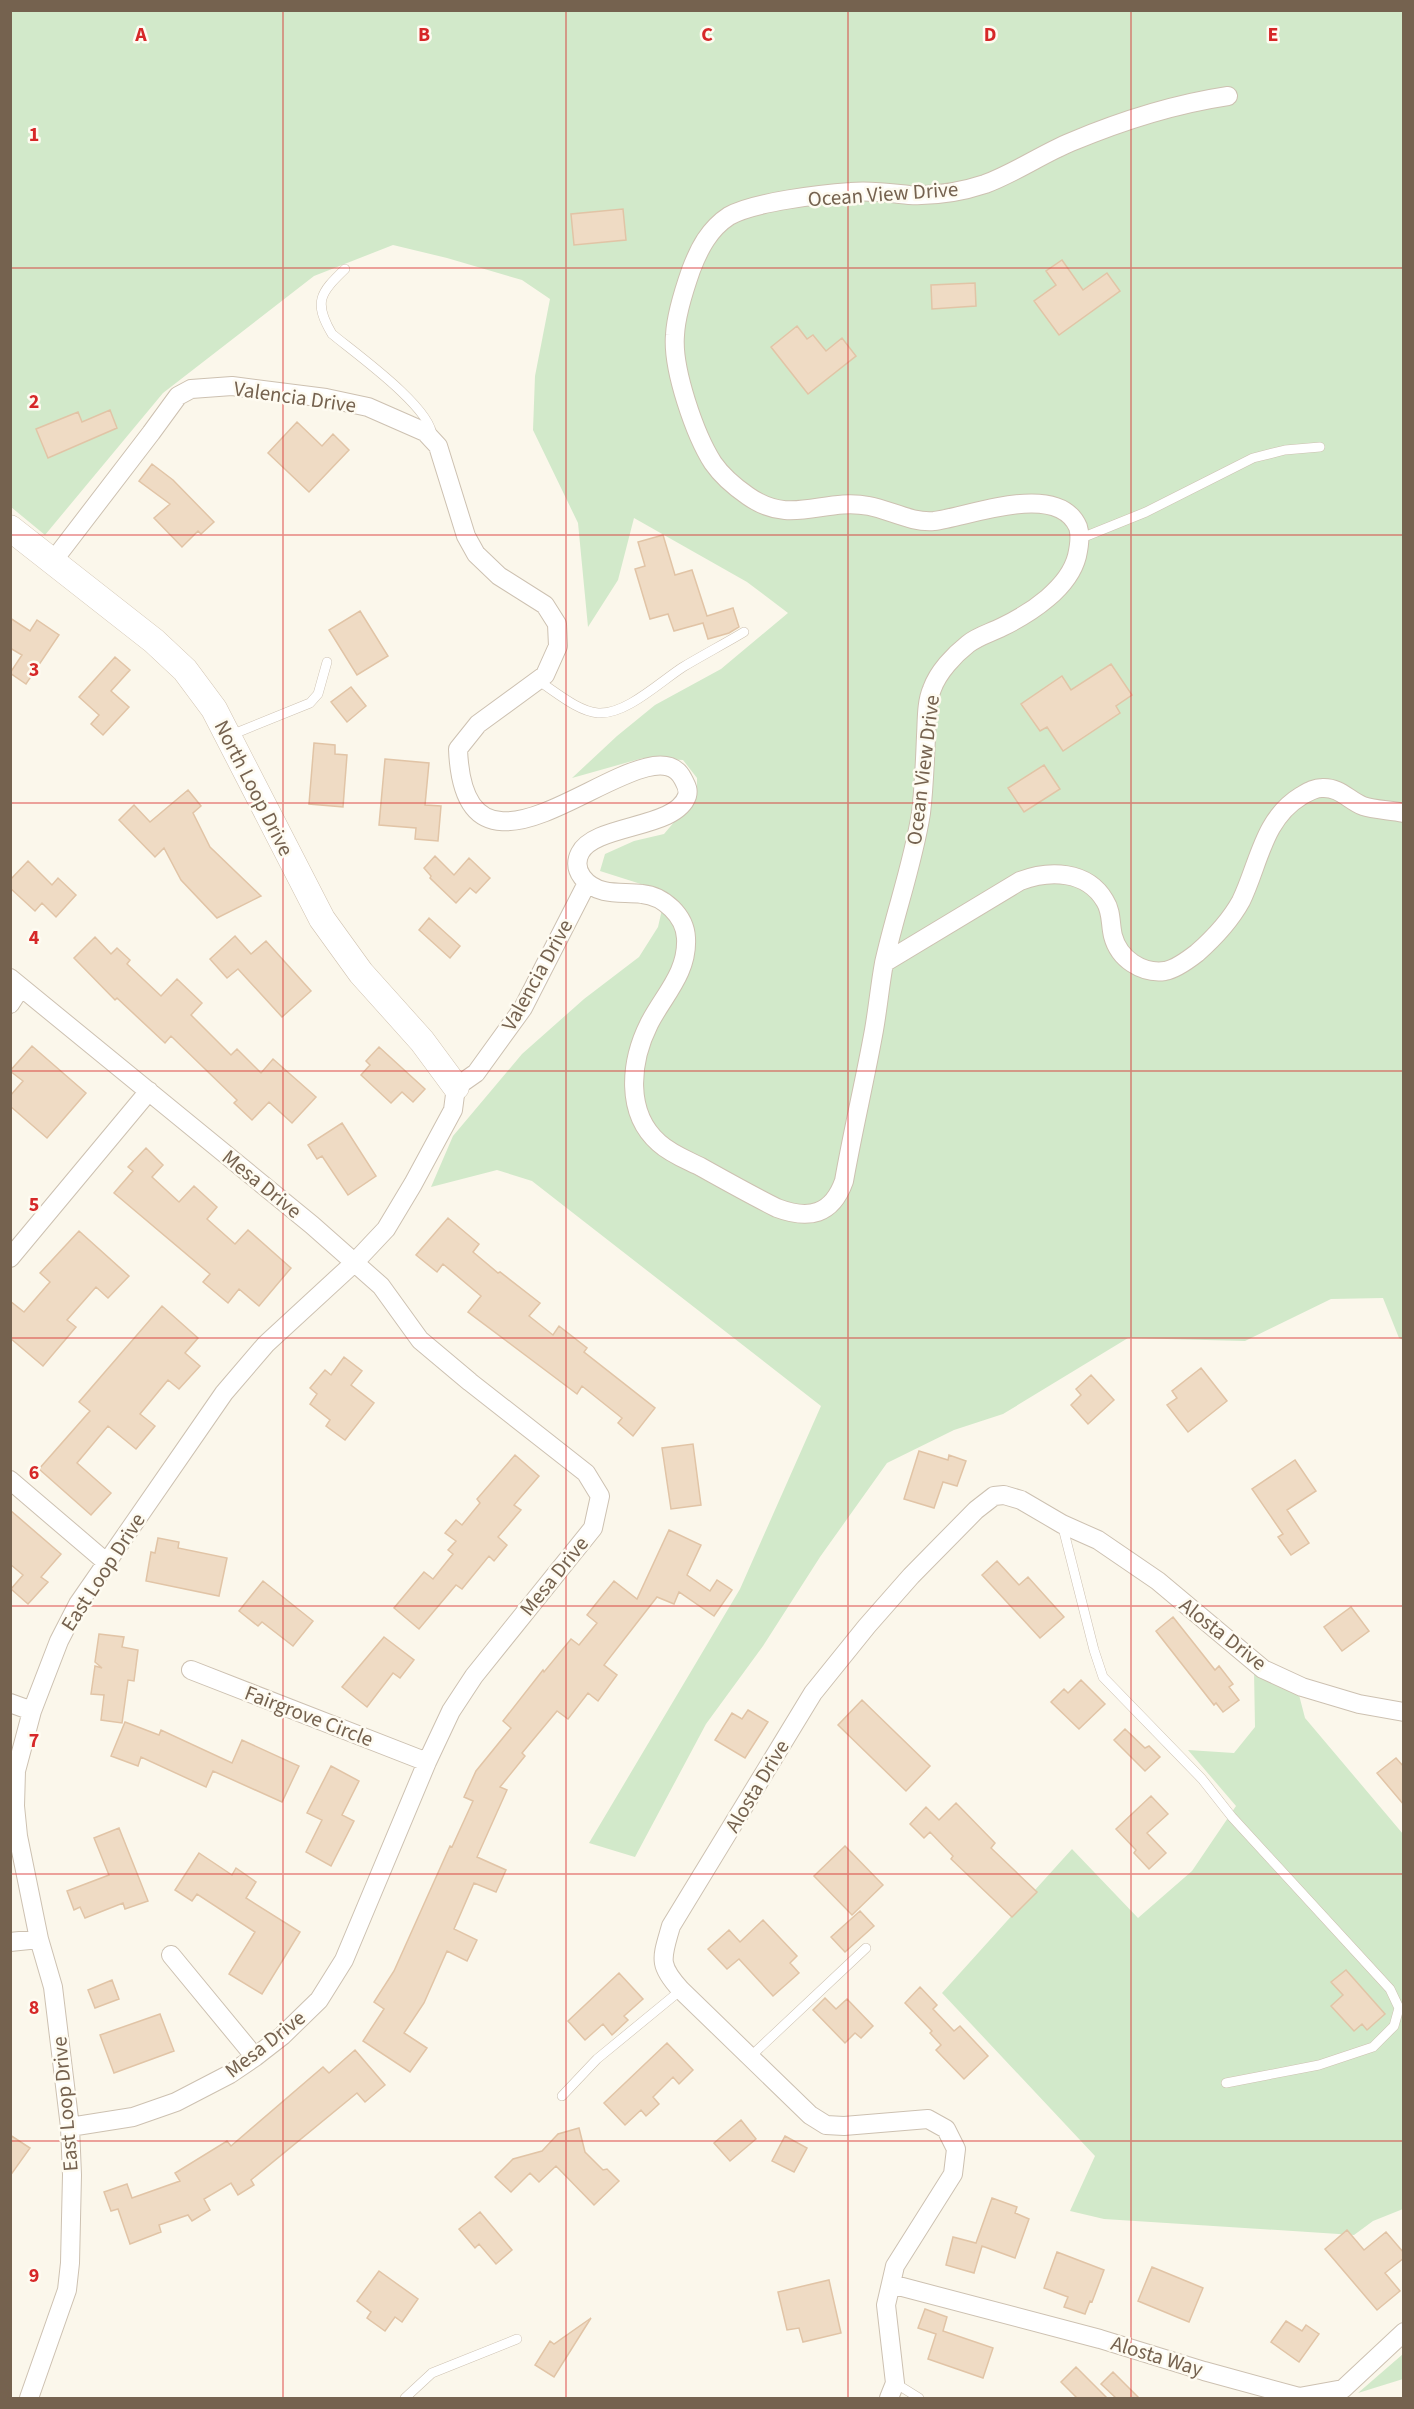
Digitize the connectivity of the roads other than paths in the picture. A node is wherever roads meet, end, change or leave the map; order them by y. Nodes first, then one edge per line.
1 (1228, 96) dead end
2 (345, 269) dead end
3 (431, 439) junction
4 (1320, 447) dead end
5 (10, 528) edge
6 (1079, 539) junction
7 (53, 561) junction
8 (744, 632) dead end
9 (327, 662) dead end
10 (537, 680) junction
11 (229, 736) junction
12 (1404, 813) edge
13 (587, 883) junction
14 (884, 963) junction
15 (16, 982) edge
16 (10, 1004) edge
17 (456, 1087) junction
18 (148, 1091) junction
19 (10, 1258) edge
20 (354, 1263) junction
21 (10, 1480) edge
22 (1062, 1524) junction
23 (106, 1562) junction
24 (191, 1670) dead end
25 (10, 1703) edge
26 (32, 1711) junction
27 (1404, 1712) edge
28 (427, 1762) junction
29 (39, 1939) junction
30 (10, 1942) edge
31 (866, 1948) dead end
32 (171, 1955) dead end
33 (681, 1990) junction
34 (255, 2057) junction
35 (750, 2057) junction
36 (1226, 2083) dead end
37 (562, 2096) dead end
38 (70, 2127) junction
39 (891, 2284) junction
40 (1404, 2332) edge
41 (517, 2339) dead end
42 (892, 2391) edge
43 (29, 2398) edge
44 (405, 2398) edge
45 (919, 2398) edge

1 - 6 street, Ocean View Drive
2 - 3 lane
3 - 7 street, Valencia Drive
3 - 10 street
4 - 6 lane
5 - 7 street, North Loop Drive
6 - 14 street, Ocean View Drive
7 - 11 street, North Loop Drive
8 - 10 lane
9 - 11 lane
10 - 13 street
11 - 17 street, North Loop Drive
12 - 14 street
13 - 14 street, Ocean View Drive
13 - 17 street, Valencia Drive
15 - 16 street
15 - 18 street, Mesa Drive
17 - 20 street, East Loop Drive
18 - 19 street
18 - 20 street, Mesa Drive
20 - 23 street, East Loop Drive
20 - 28 street, Mesa Drive
21 - 23 street
22 - 27 street, Alosta Drive
22 - 33 street, Alosta Drive
22 - 36 lane
23 - 26 street, East Loop Drive
24 - 28 street, Fairgrove Circle
25 - 26 street
26 - 29 street, East Loop Drive
28 - 34 street, Mesa Drive
29 - 30 street
29 - 38 street, East Loop Drive
31 - 35 lane
32 - 34 street
33 - 35 street, Alosta Drive
33 - 37 lane
34 - 38 street, Mesa Drive
35 - 39 street, Alosta Drive
38 - 43 street, East Loop Drive
39 - 40 street, Alosta Way
39 - 42 street, Alosta Drive
41 - 44 lane
42 - 45 lane

